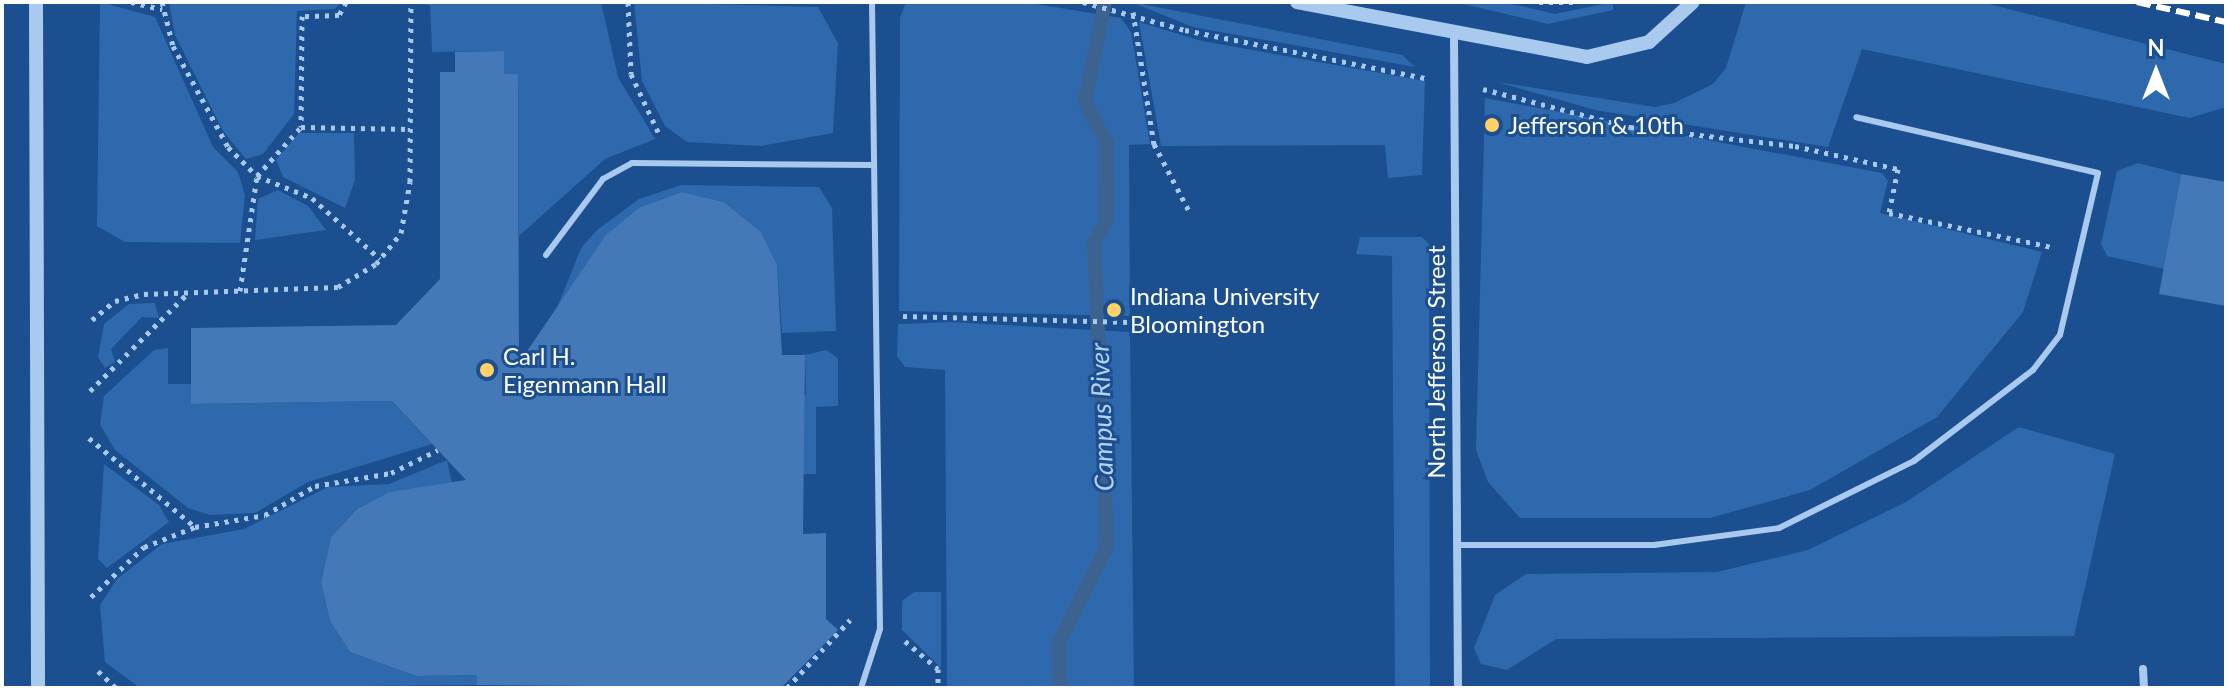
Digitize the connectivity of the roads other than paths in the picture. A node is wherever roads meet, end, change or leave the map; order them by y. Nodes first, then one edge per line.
1 (36, 2) edge
2 (872, 2) edge
3 (1297, 2) edge
4 (1693, 2) edge
5 (1454, 36) junction
6 (1856, 117) dead end
7 (874, 165) junction
8 (546, 255) dead end
9 (1458, 545) junction
10 (2143, 669) dead end
11 (38, 688) edge
12 (861, 688) edge
13 (1458, 688) edge
14 (2144, 688) edge

1 - 11 street
2 - 7 lane
3 - 5 street
4 - 5 street
5 - 9 street, North Jefferson Street
6 - 9 lane
7 - 8 lane
7 - 12 lane
9 - 13 street, North Jefferson Street
10 - 14 street

